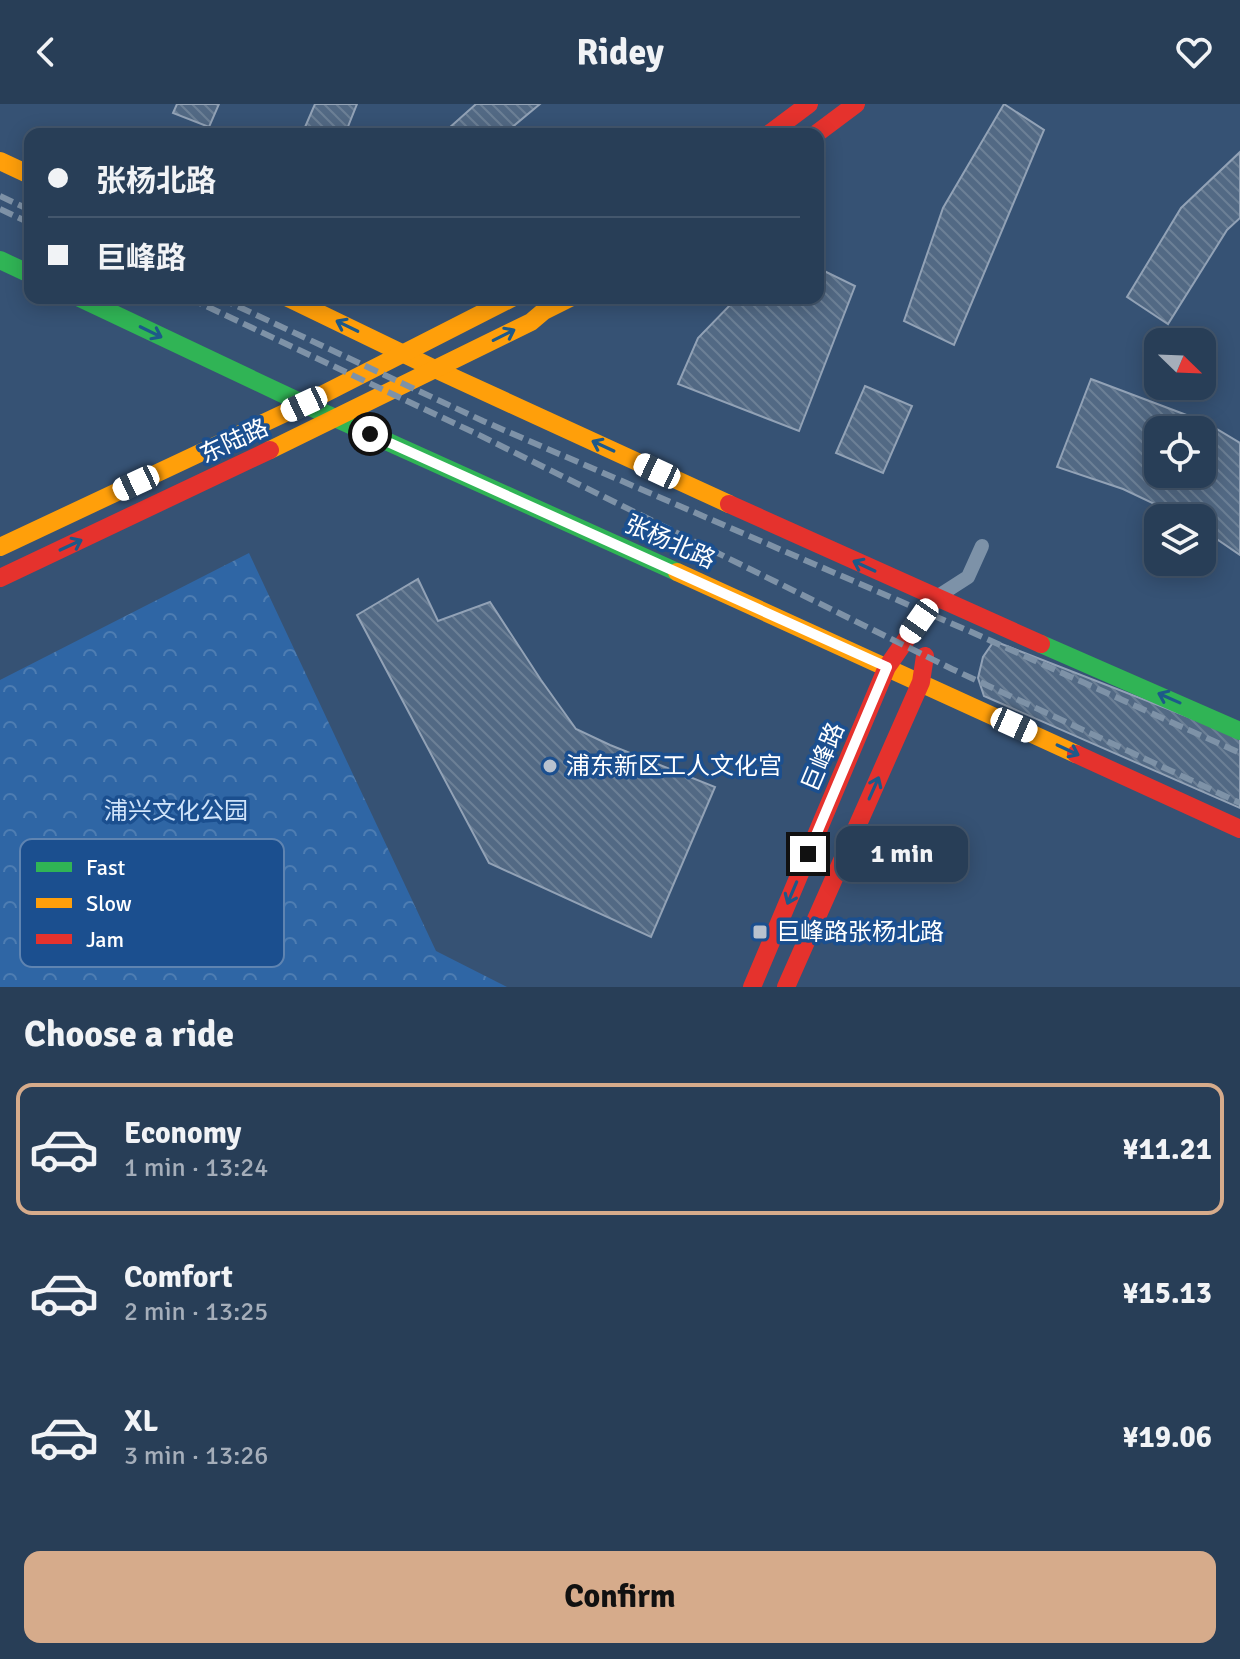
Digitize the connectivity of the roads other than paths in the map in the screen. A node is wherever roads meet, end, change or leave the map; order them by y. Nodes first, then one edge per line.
1 (809, 104) edge
2 (856, 104) edge
3 (777, 128) edge
4 (824, 128) edge
5 (0, 161) edge
6 (24, 172) edge
7 (0, 260) edge
8 (24, 271) edge
9 (93, 304) edge
10 (300, 304) edge
11 (501, 304) edge
12 (558, 304) edge
13 (405, 355) junction
14 (437, 370) junction
15 (304, 404) junction
16 (336, 419) junction
17 (982, 546) dead end
18 (0, 547) edge
19 (0, 578) edge
20 (935, 598) junction
21 (887, 667) junction
22 (921, 682) junction
23 (1240, 731) edge
24 (1240, 829) edge
25 (752, 987) edge
26 (786, 987) edge

1 - 3 main road
2 - 4 main road
5 - 6 main road
7 - 8 main road
9 -> 15 main road, 张杨北路
13 -> 10 main road
11 - 13 main road, 东陆路
14 -> 12 main road, 东陆路
13 - 14 main road
13 - 15 main road, 东陆路
14 - 16 main road, 东陆路
20 -> 14 main road
15 - 16 main road, 张杨北路
15 - 18 main road, 东陆路
19 -> 16 main road, 东陆路
16 - 21 main road, 张杨北路
17 - 20 lane
20 - 21 main road, 巨峰路
20 - 22 main road
23 -> 20 main road
21 - 22 main road, 张杨北路
21 -> 25 main road, 巨峰路
22 -> 24 main road, 张杨北路
26 -> 22 main road

